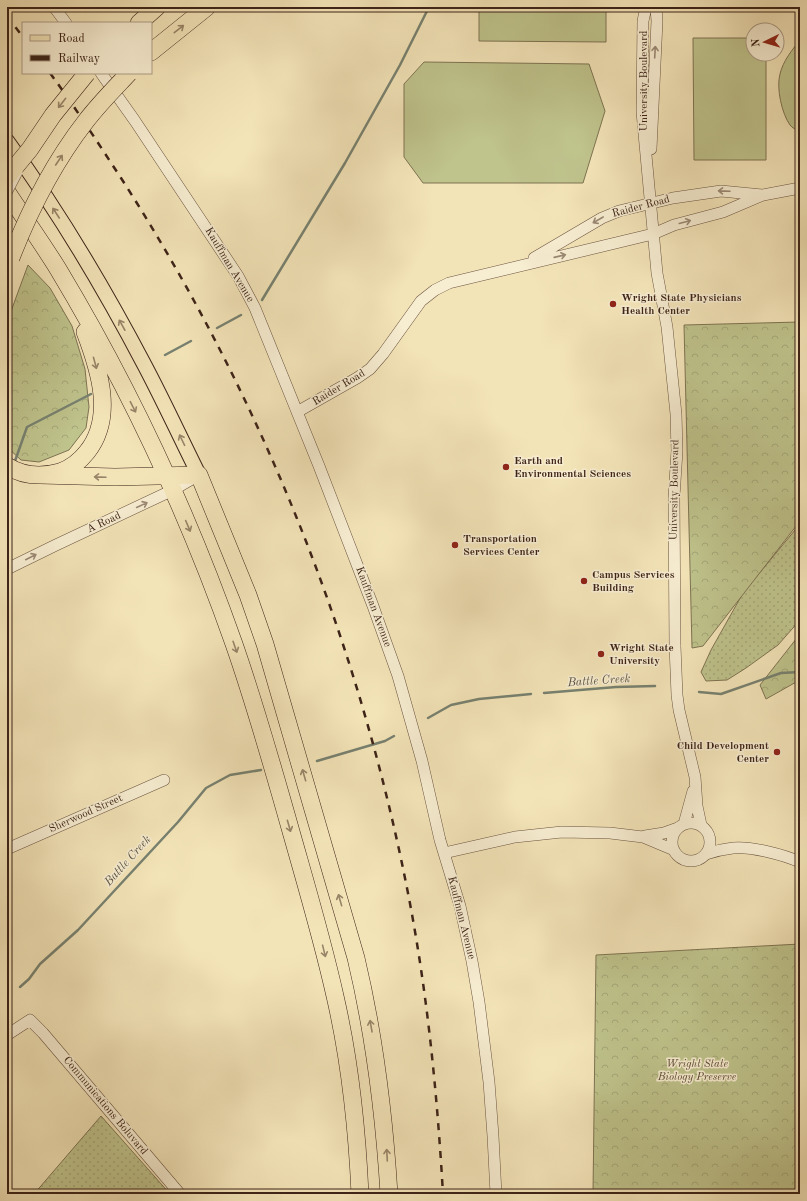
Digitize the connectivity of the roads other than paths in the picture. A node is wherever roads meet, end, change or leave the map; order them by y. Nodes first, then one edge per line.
1 (54, 7) edge
2 (157, 7) edge
3 (207, 7) edge
4 (646, 7) edge
5 (656, 7) edge
6 (65, 22) edge
7 (140, 22) edge
8 (152, 51) edge
9 (86, 74) edge
10 (102, 74) edge
11 (128, 74) edge
12 (7, 141) edge
13 (30, 149) junction
14 (7, 177) edge
15 (800, 188) edge
16 (7, 192) edge
17 (763, 195) junction
18 (650, 203) junction
19 (30, 227) junction
20 (653, 234) junction
21 (9, 262) edge
22 (508, 268) junction
23 (297, 412) junction
24 (7, 466) edge
25 (40, 475) junction
26 (199, 475) junction
27 (170, 483) junction
28 (7, 569) edge
29 (695, 777) junction
30 (164, 780) dead end
31 (681, 826) junction
32 (701, 826) junction
33 (709, 834) junction
34 (642, 836) junction
35 (734, 848) junction
36 (7, 849) edge
37 (674, 850) junction
38 (444, 853) junction
39 (706, 854) junction
40 (800, 862) edge
41 (7, 1035) edge
42 (180, 1194) edge
43 (360, 1194) edge
44 (389, 1194) edge
45 (496, 1194) edge

1 - 6 street
2 - 7 highway
8 -> 3 highway
4 - 18 street, University Boulevard
18 -> 5 street, University Boulevard
9 -> 13 highway, bridge
10 - 23 street, Kauffman Avenue
21 -> 11 highway, bridge
26 -> 12 main road
13 - 14 highway, bridge
13 - 16 street, bridge
15 - 17 street, Raider Road
16 - 19 highway
17 -> 18 street, Raider Road
20 -> 17 street, Raider Road
18 - 20 street, University Boulevard
18 -> 22 street, Raider Road
19 -> 25 highway
19 -> 27 highway
22 -> 20 street, Raider Road
20 - 29 street, University Boulevard
22 - 23 street, Raider Road
23 - 38 street, Kauffman Avenue
24 - 25 highway
27 -> 25 highway
26 - 27 highway
44 -> 26 highway
28 -> 27 street, A Road
27 -> 43 highway
29 - 31 street, University Boulevard
29 - 32 street, University Boulevard
30 - 36 street, Sherwood Street
31 - 32 street
31 - 34 street
31 - 37 street, University Boulevard
32 - 33 street
33 - 35 street
33 - 39 street
34 - 37 street
34 - 38 street
35 - 39 street
35 - 40 street
37 - 39 street
38 - 45 street, Kauffman Avenue
41 - 42 street, Communications Boluvard

